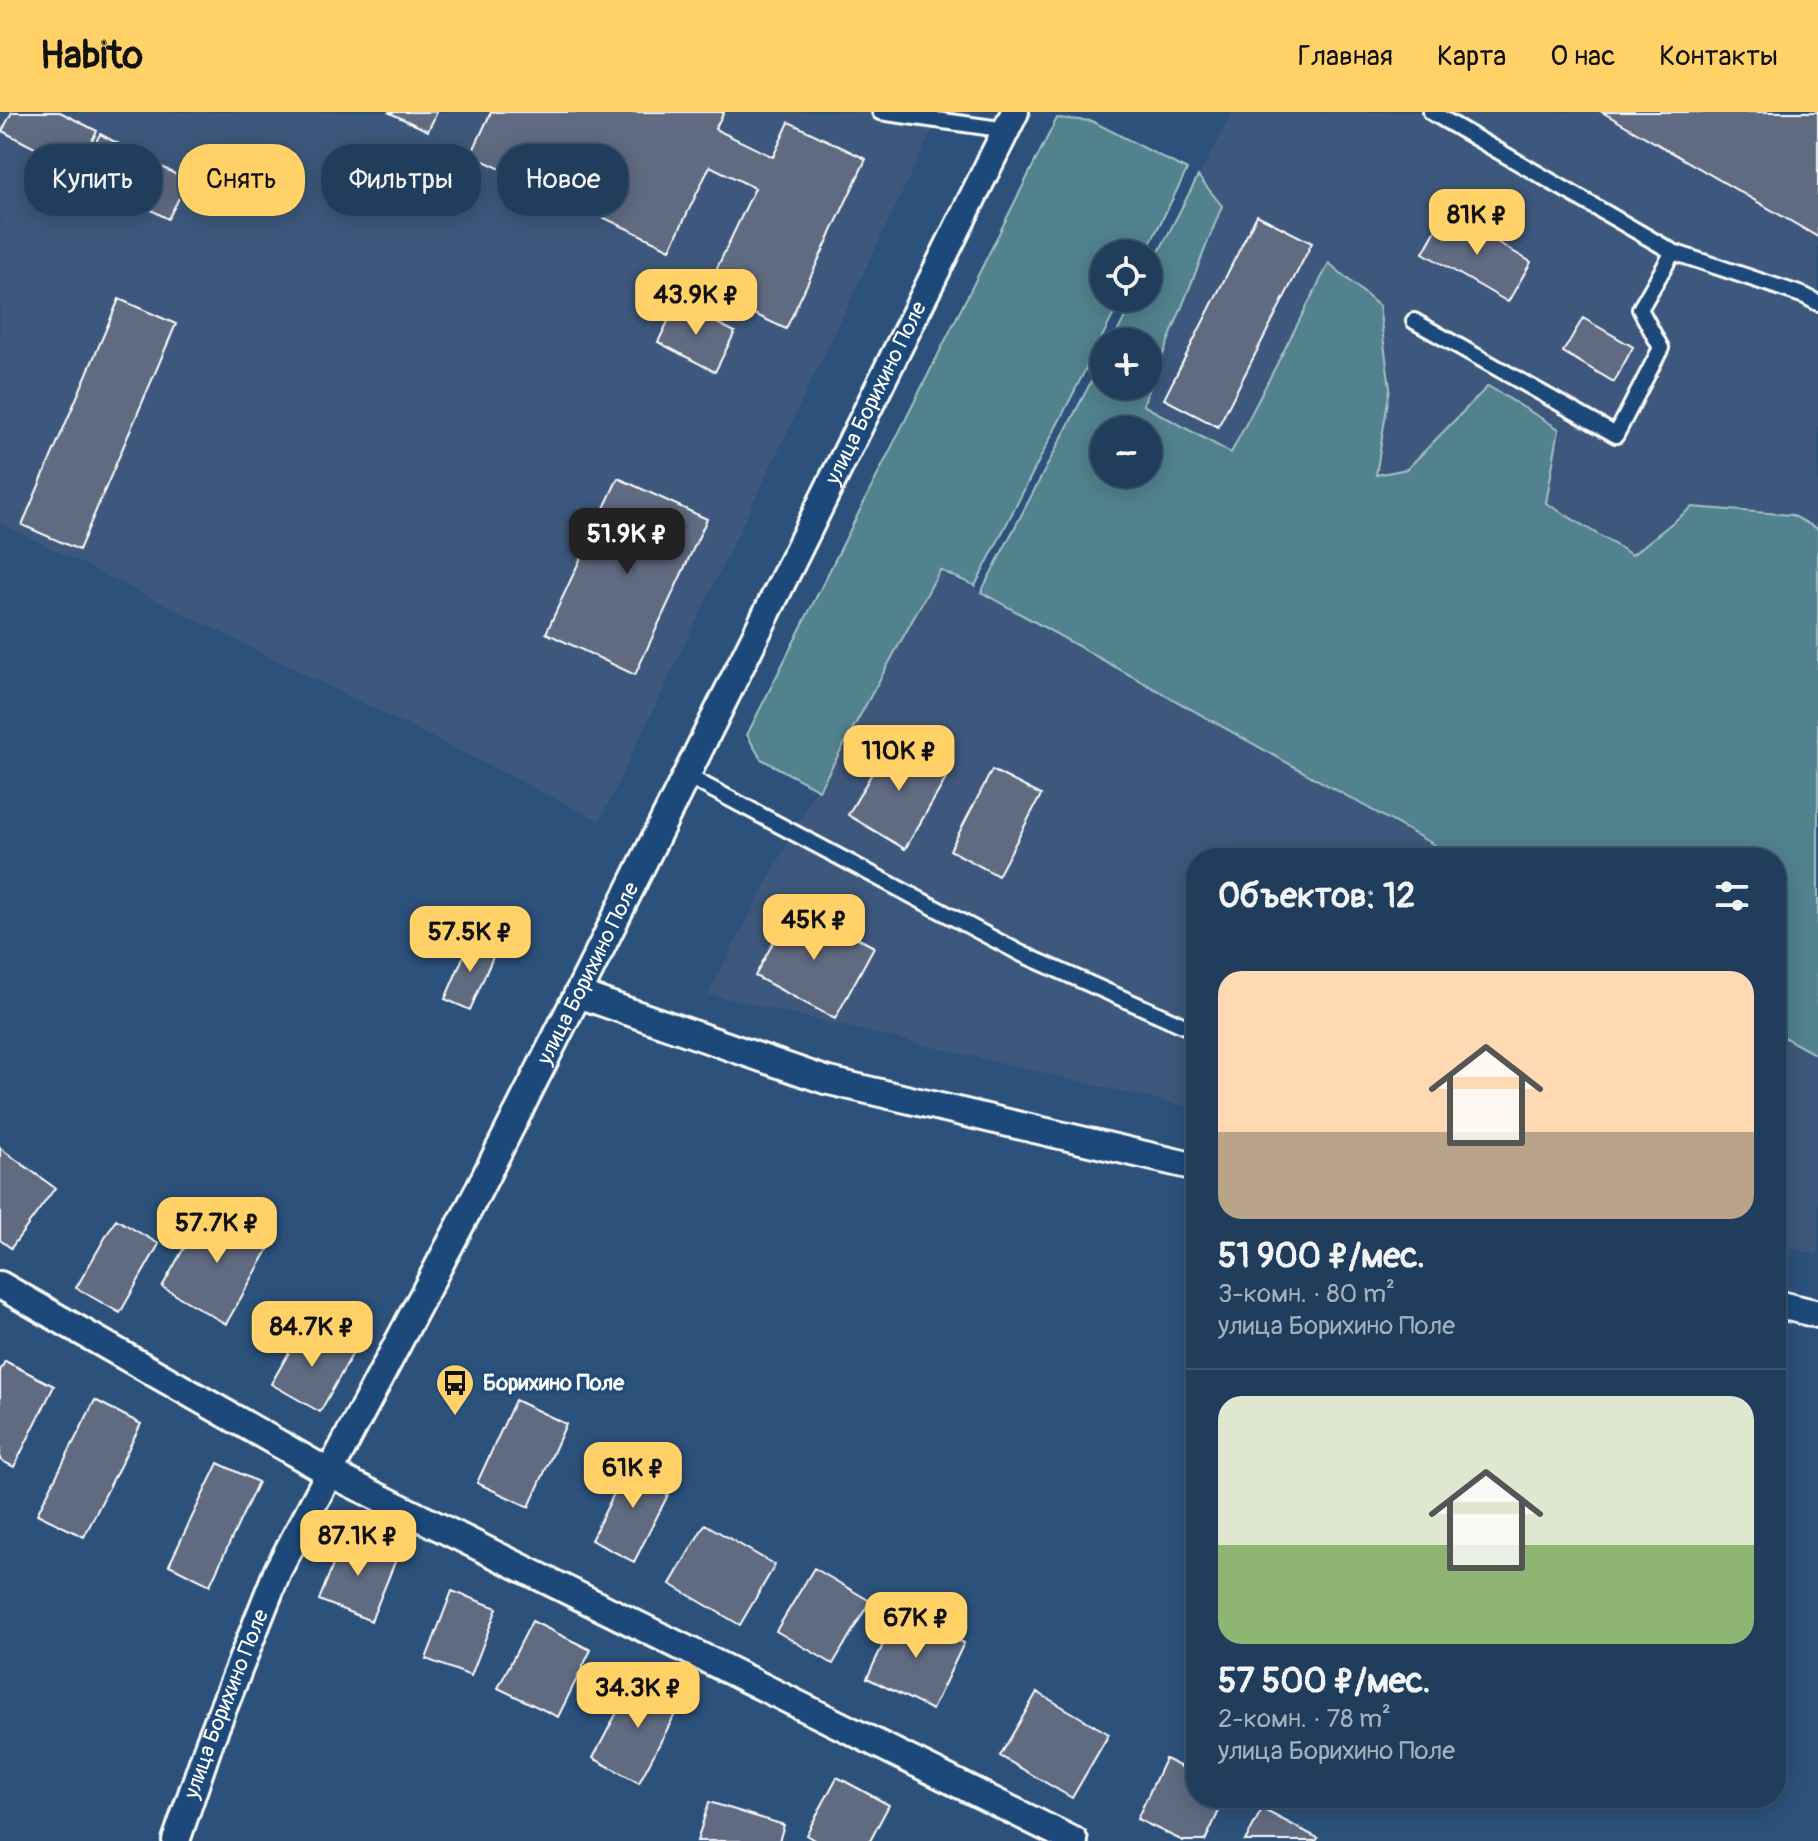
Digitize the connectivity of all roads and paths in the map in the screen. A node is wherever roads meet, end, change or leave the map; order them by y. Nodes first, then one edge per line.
1 (880, 112) edge
2 (1431, 112) edge
3 (1011, 121) edge
4 (1673, 252) junction
5 (1818, 303) edge
6 (1414, 321) dead end
7 (687, 776) junction
8 (578, 994) junction
9 (1186, 1027) edge
10 (1186, 1165) edge
11 (0, 1285) edge
12 (1786, 1306) edge
13 (1818, 1314) edge
14 (330, 1473) junction
15 (176, 1841) edge
16 (1074, 1841) edge

1 - 3 lane
2 - 4 lane
3 - 7 street, улица Борихино Поле
4 - 5 lane
4 - 6 lane
7 - 8 street, улица Борихино Поле
7 - 9 lane
8 - 10 street
8 - 14 street, улица Борихино Поле
11 - 14 street
12 - 13 street
14 - 15 street, улица Борихино Поле
14 - 16 street

